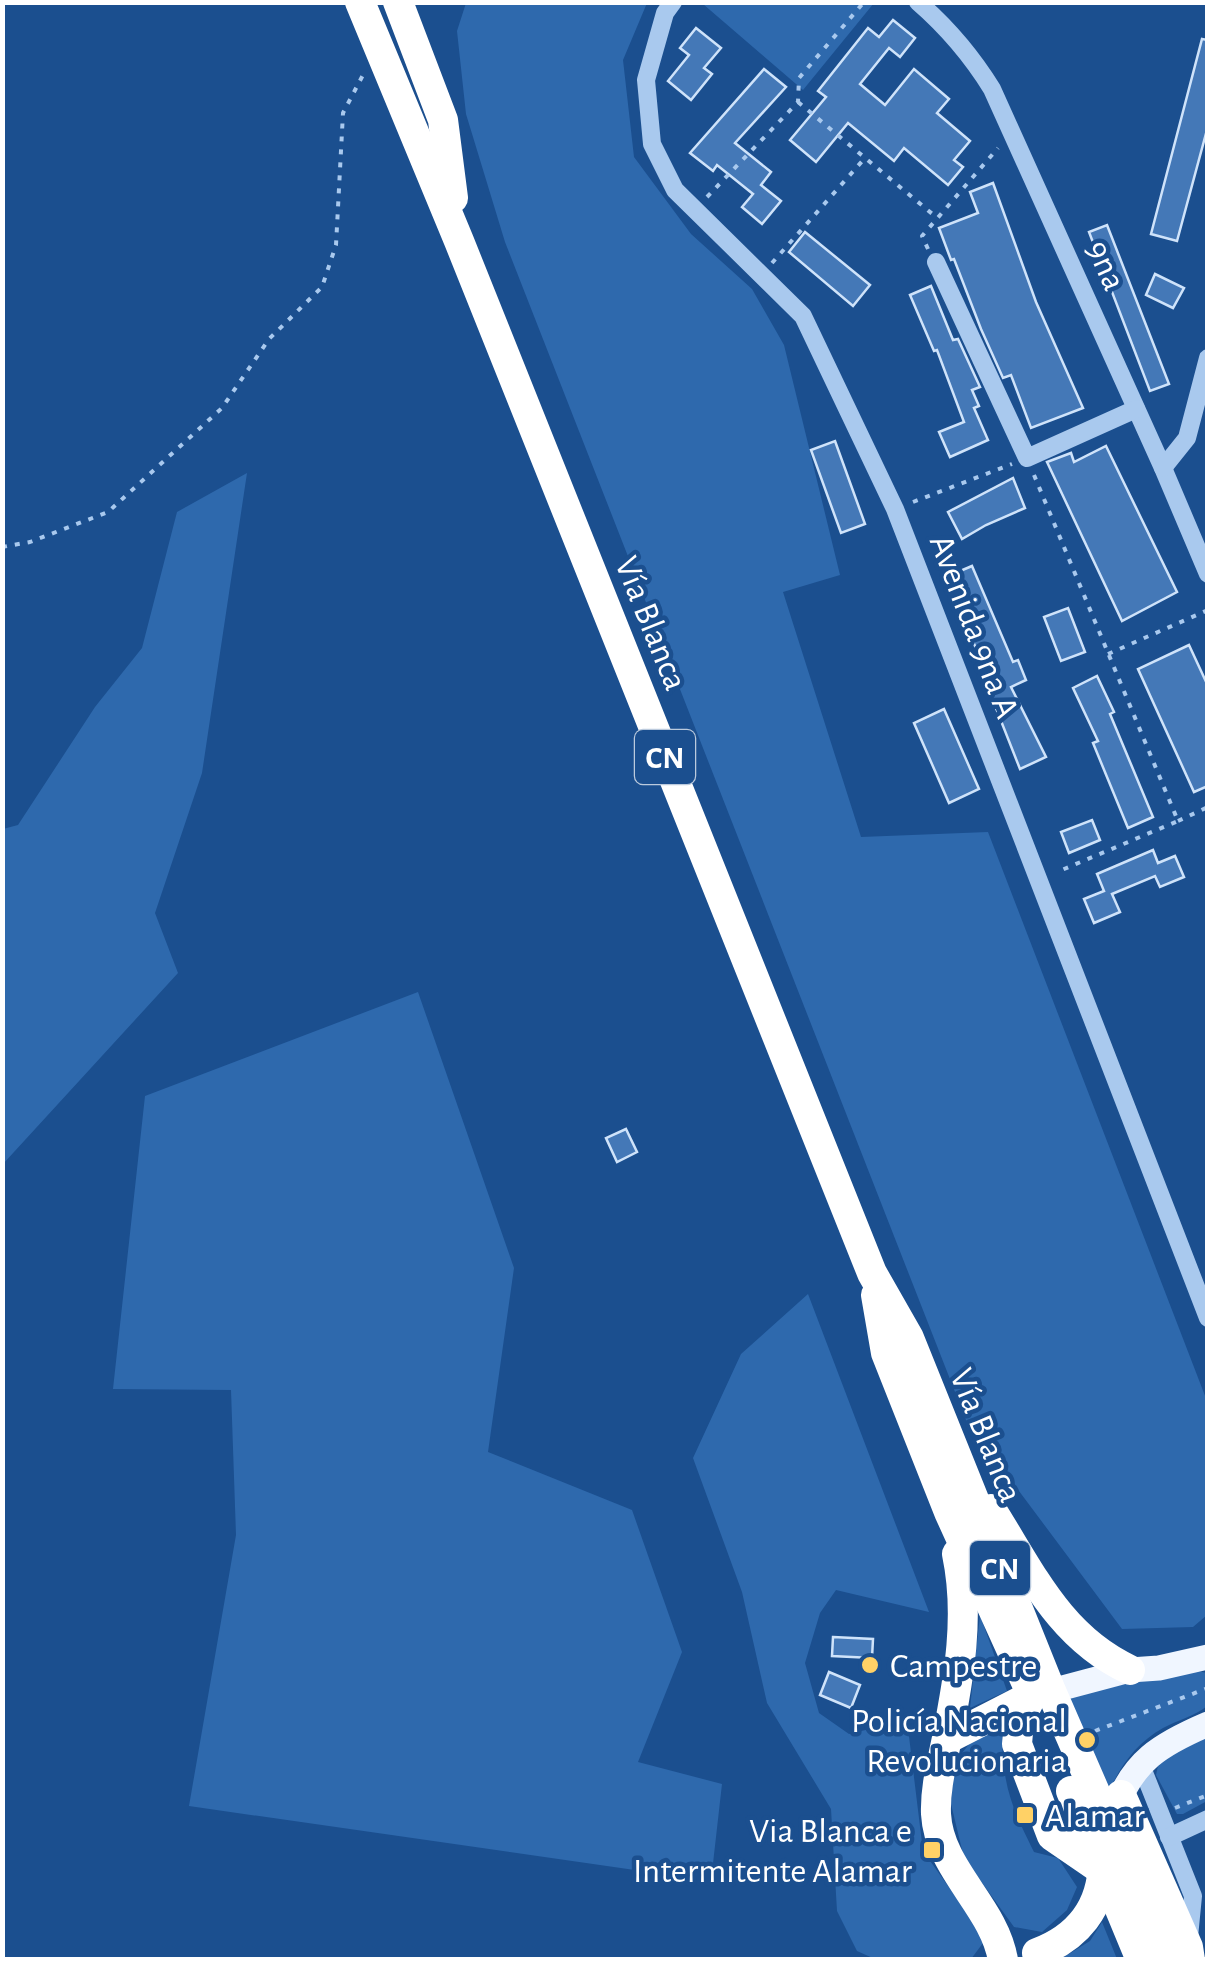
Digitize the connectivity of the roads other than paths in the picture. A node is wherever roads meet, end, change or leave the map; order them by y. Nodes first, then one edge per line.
1 (360, 2) edge
2 (398, 2) edge
3 (673, 2) edge
4 (918, 2) edge
5 (459, 241) junction
6 (936, 262) road end
7 (1208, 358) edge
8 (1136, 408) junction
9 (1163, 468) junction
10 (1208, 574) edge
11 (872, 1273) junction
12 (1208, 1318) edge
13 (950, 1446) junction
14 (949, 1512) junction
15 (1208, 1657) edge
16 (1130, 1670) junction
17 (1041, 1693) junction
18 (1208, 1724) edge
19 (947, 1739) junction
20 (1141, 1764) junction
21 (1121, 1795) junction
22 (1208, 1819) edge
23 (1110, 1831) junction
24 (1169, 1838) junction
25 (1103, 1871) junction
26 (1200, 1895) edge
27 (995, 1929) junction
28 (1182, 1955) edge
29 (1036, 1957) edge
30 (1003, 1960) edge
31 (1141, 1960) edge

1 - 5 highway, Vía Blanca / CN
2 - 5 highway
3 - 12 street, Avenida 9na A
4 - 8 street, 9na
5 - 11 highway, Vía Blanca / CN
6 - 8 street
7 - 9 street
8 - 9 street, 9na
9 - 10 street, 9na
11 - 13 highway, Vía Blanca / CN
11 - 14 highway, Vía Blanca / CN
13 - 16 highway
13 - 17 highway, Vía Blanca / CN
14 - 17 highway, Vía Blanca / CN
14 - 19 highway
15 - 16 main road
16 - 17 main road
17 - 19 highway
17 - 23 highway, Vía Blanca / CN
17 - 25 highway
18 - 20 main road
19 - 27 highway
20 - 21 main road
20 - 24 street
21 - 23 main road
21 - 28 highway
22 - 24 street
23 - 25 highway
23 - 28 highway, Vía Blanca / CN
24 - 26 street
25 - 29 highway
25 - 31 highway
26 - 28 street
27 - 29 highway
27 - 30 highway

